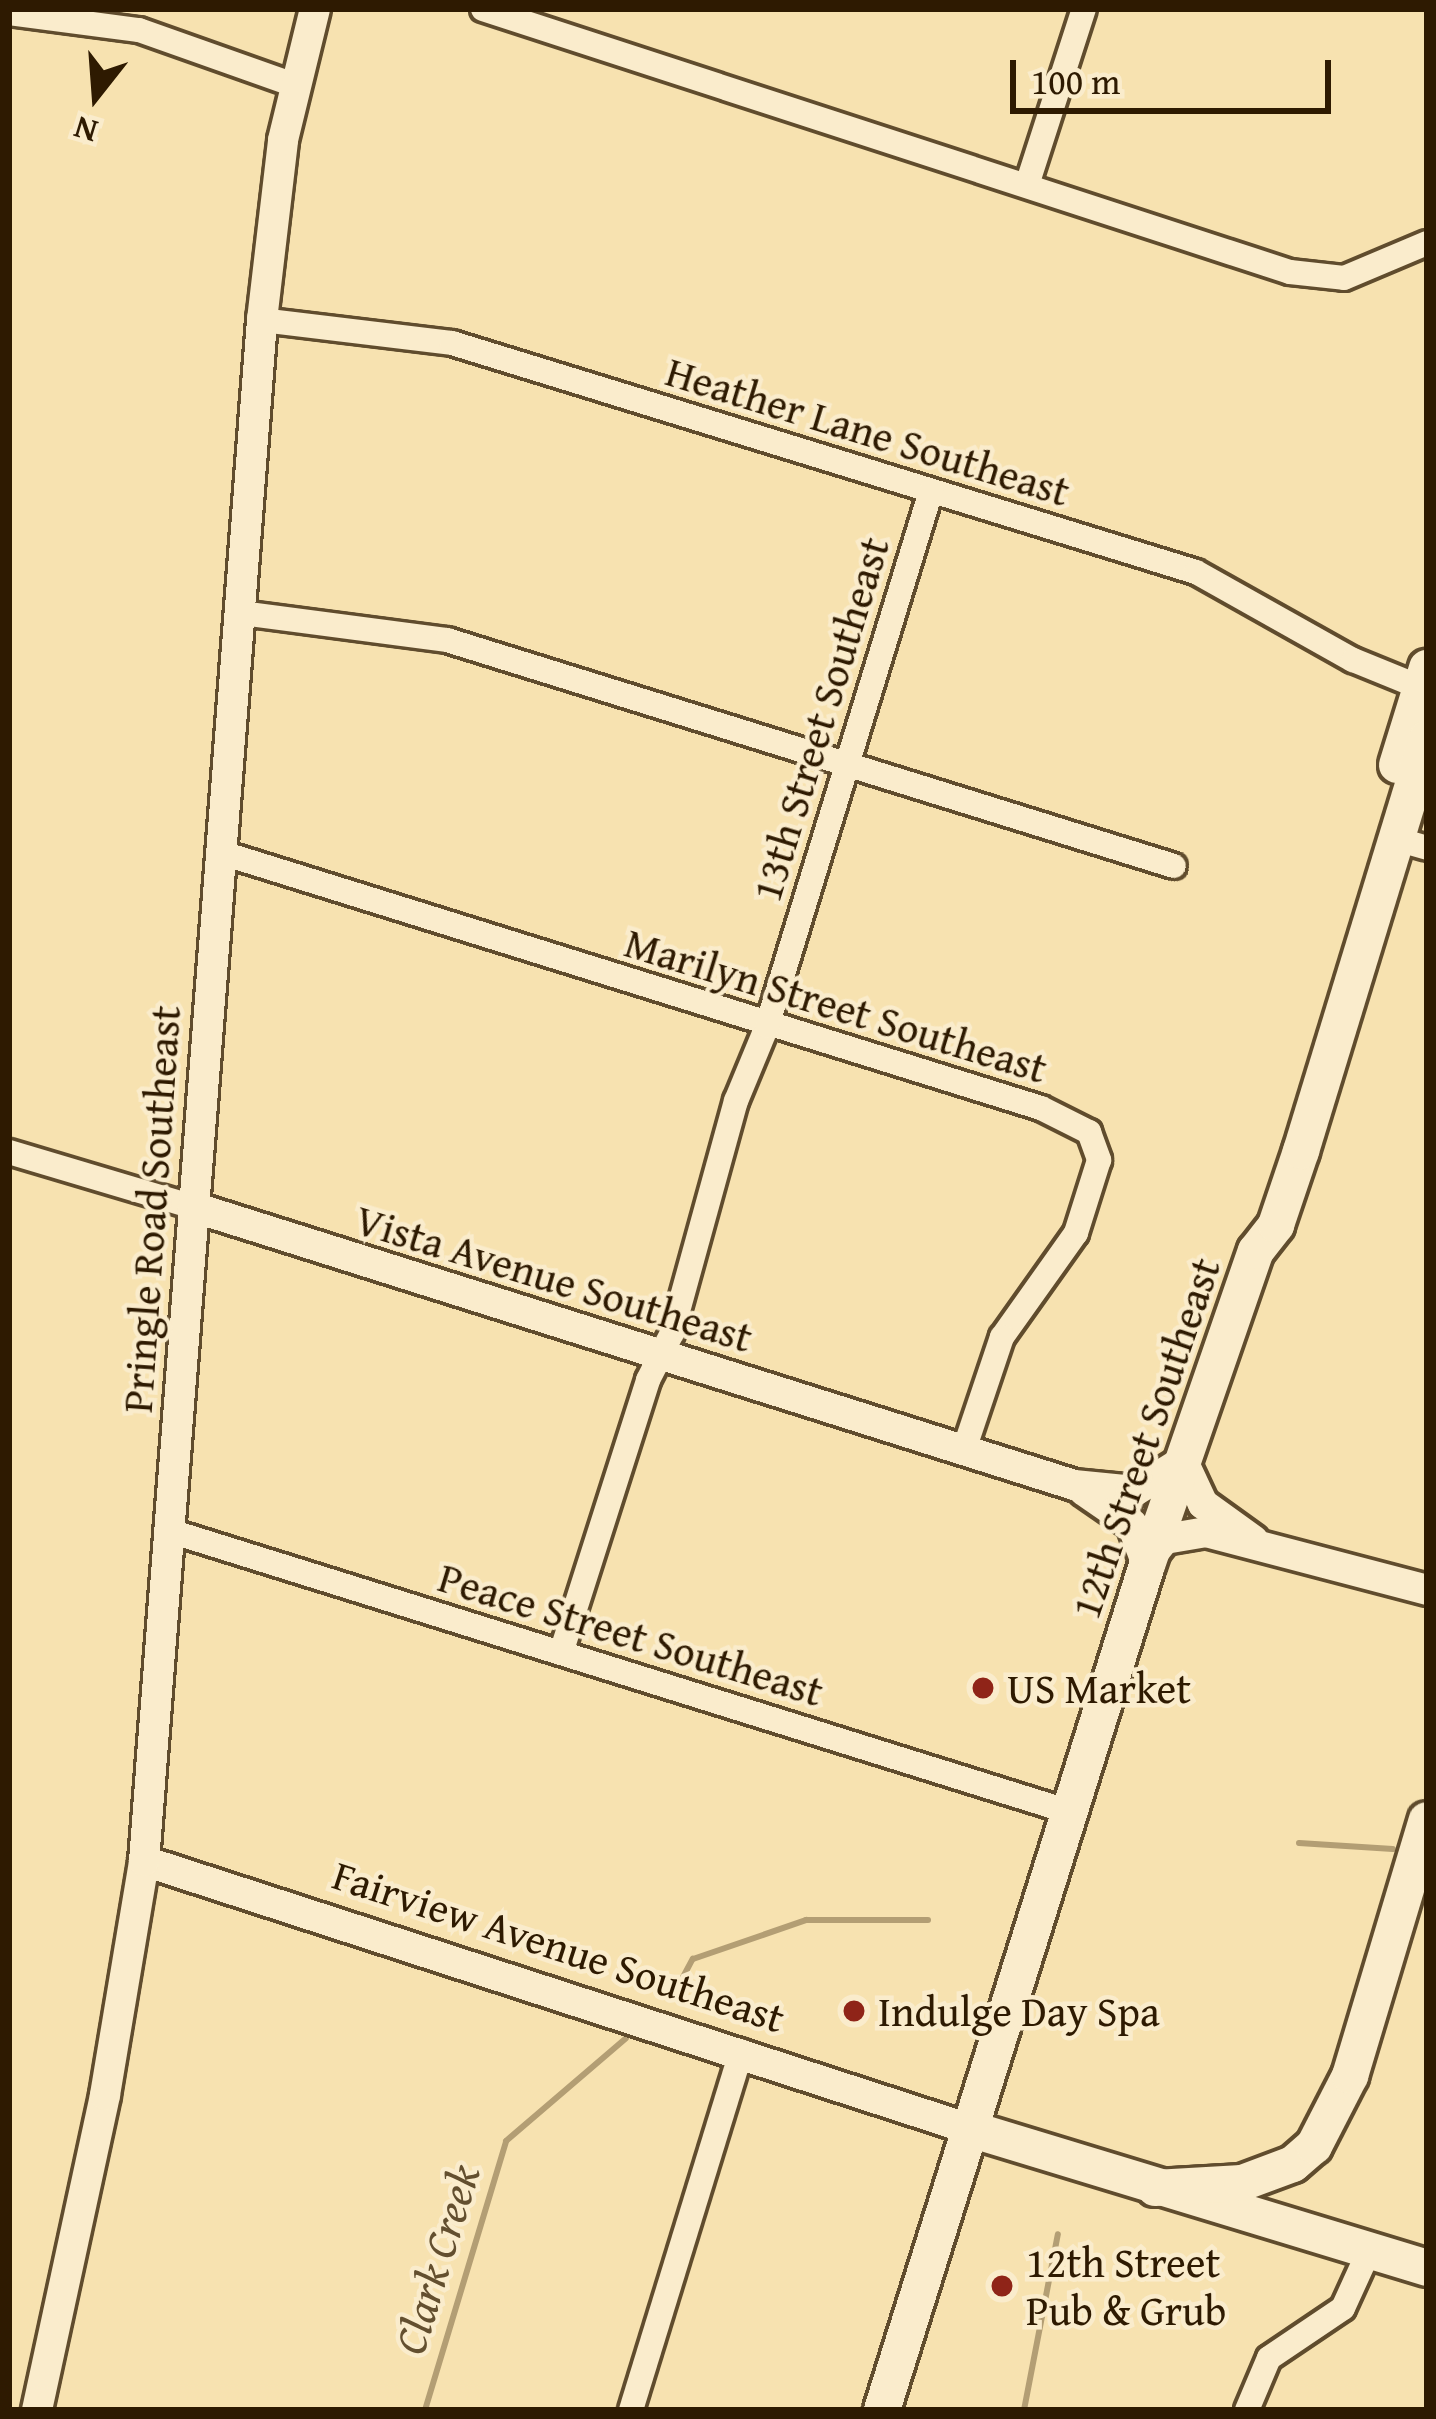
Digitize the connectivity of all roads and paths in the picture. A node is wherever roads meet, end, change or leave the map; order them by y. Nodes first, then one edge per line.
1 (315, 9) edge
2 (483, 9) edge
3 (1084, 9) edge
4 (9, 13) edge
5 (294, 85) junction
6 (1028, 185) junction
7 (1427, 243) edge
8 (262, 320) junction
9 (931, 491) junction
10 (241, 613) junction
11 (1425, 682) edge
12 (1427, 738) edge
13 (845, 764) junction
14 (1412, 844) edge
15 (219, 852) junction
16 (1174, 866) dead end
17 (767, 1025) junction
18 (9, 1151) edge
19 (193, 1207) junction
20 (1256, 1251) junction
21 (661, 1355) junction
22 (964, 1450) junction
23 (1183, 1461) junction
24 (1074, 1485) junction
25 (170, 1531) junction
26 (1253, 1540) junction
27 (1149, 1561) junction
28 (1427, 1590) edge
29 (561, 1653) junction
30 (1070, 1812) junction
31 (1427, 1820) edge
32 (144, 1861) junction
33 (741, 2051) junction
34 (970, 2129) junction
35 (1293, 2164) junction
36 (1155, 2188) junction
37 (1263, 2222) junction
38 (1369, 2251) junction
39 (1427, 2268) edge
40 (37, 2410) edge
41 (631, 2410) edge
42 (882, 2410) edge
43 (1247, 2410) edge

1 - 5 street, Pringle Road Southeast
2 - 6 street
3 - 6 street
4 - 5 street
5 - 8 street, Pringle Road Southeast
6 - 7 street
8 - 9 street, Heather Lane Southeast
8 - 10 street, Pringle Road Southeast
9 - 11 street, Heather Lane Southeast
9 - 13 street, 13th Street Southeast
10 - 13 street
10 - 15 street, Pringle Road Southeast
11 - 20 main road, 12th Street Southeast
12 - 14 main road, 12th Street Southeast
13 - 16 street
13 - 17 street, 13th Street Southeast
14 - 20 main road, 12th Street Southeast
15 - 17 street, Marilyn Street Southeast
15 - 19 street, Pringle Road Southeast
17 - 21 street, 13th Street Southeast
17 - 22 street, Marilyn Street Southeast
18 - 19 street, Vista Avenue Southeast
19 - 21 street, Vista Avenue Southeast
19 - 25 street, Pringle Road Southeast
20 - 23 main road, 12th Street Southeast
21 - 22 street, Vista Avenue Southeast
21 - 29 street, 13th Street Southeast
22 - 24 street, Vista Avenue Southeast
23 - 24 street
23 - 26 street
23 - 27 main road, 12th Street Southeast
24 - 27 street
25 - 29 street, Peace Street Southeast
25 - 32 street, Pringle Road Southeast
26 - 27 street
26 - 28 street
27 - 30 main road, 12th Street Southeast
29 - 30 street, Peace Street Southeast
30 - 34 main road, 12th Street Southeast
31 - 35 main road
32 - 33 street, Fairview Avenue Southeast
32 - 40 street, Pringle Road Southeast
33 - 34 street, Fairview Avenue Southeast
33 - 41 street
34 - 36 main road, Fairview Avenue Southeast
34 - 42 main road, 12th Street Southeast
35 - 36 main road
35 - 37 main road
36 - 37 main road, Fairview Avenue Southeast
37 - 38 main road, Fairview Avenue Southeast
38 - 39 main road, Fairview Avenue Southeast
38 - 43 street

